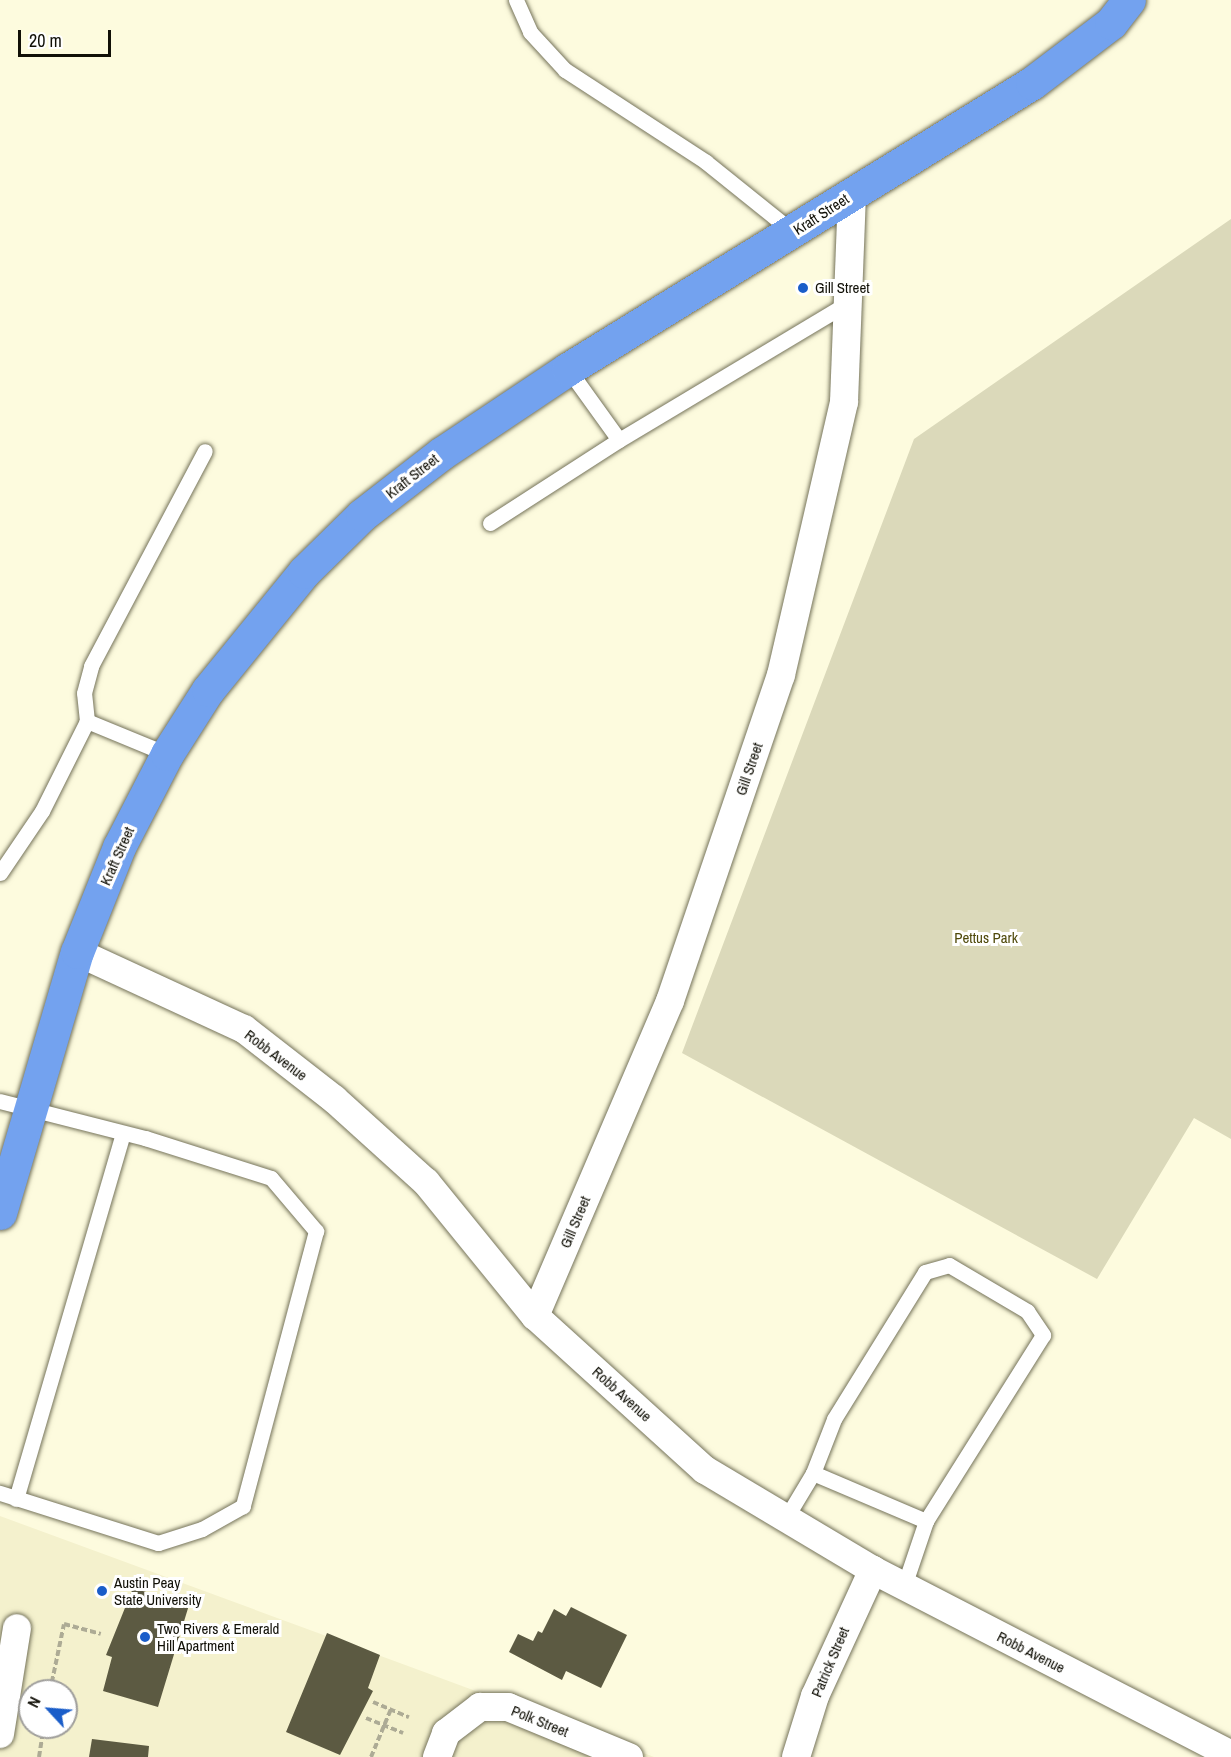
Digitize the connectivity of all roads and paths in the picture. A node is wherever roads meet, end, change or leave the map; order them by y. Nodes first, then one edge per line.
1 (516, 0) edge
2 (1129, 0) edge
3 (852, 194) junction
4 (793, 232) junction
5 (846, 304) junction
6 (568, 369) junction
7 (619, 440) junction
8 (205, 451) dead end
9 (490, 523) dead end
10 (87, 721) junction
11 (167, 754) junction
12 (0, 873) edge
13 (77, 952) junction
14 (14, 1105) edge
15 (123, 1134) junction
16 (0, 1213) edge
17 (536, 1316) junction
18 (813, 1473) junction
19 (0, 1493) edge
20 (16, 1499) junction
21 (786, 1518) junction
22 (926, 1521) junction
23 (873, 1570) junction
24 (904, 1586) junction
25 (17, 1628) dead end
26 (101, 1634) dead end
27 (53, 1679) edge
28 (372, 1702) dead end
29 (391, 1709) junction
30 (409, 1717) dead end
31 (366, 1718) dead end
32 (384, 1725) junction
33 (403, 1733) dead end
34 (0, 1734) edge
35 (42, 1739) edge
36 (1231, 1755) edge
37 (39, 1757) edge
38 (371, 1757) edge
39 (436, 1757) edge
40 (628, 1757) edge
41 (796, 1757) edge

1 - 4 lane
2 - 3 highway, Kraft Street
3 - 4 highway, Kraft Street
3 - 5 street, Gill Street
4 - 6 highway, Kraft Street
5 - 7 lane
5 - 17 street, Gill Street
6 - 7 lane
6 - 11 highway, Kraft Street
7 - 9 lane
8 - 10 lane
10 - 11 lane
10 - 12 lane
11 - 13 highway, Kraft Street
13 - 14 highway, Kraft Street
13 - 17 street, Robb Avenue
14 - 15 lane
14 - 16 highway, Kraft Street
15 - 20 lane
15 - 20 lane
17 - 21 street, Robb Avenue
18 - 21 lane
18 - 22 lane
18 - 22 lane
19 - 20 lane
21 - 23 street, Robb Avenue
22 - 24 lane
23 - 24 street, Robb Avenue
23 - 41 street, Patrick Street
24 - 36 street, Robb Avenue
25 - 34 street
26 - 27 path
28 - 29 path
29 - 30 path
29 - 32 path
31 - 32 path
32 - 33 path
32 - 38 path
35 - 37 path
39 - 40 street, Polk Street

